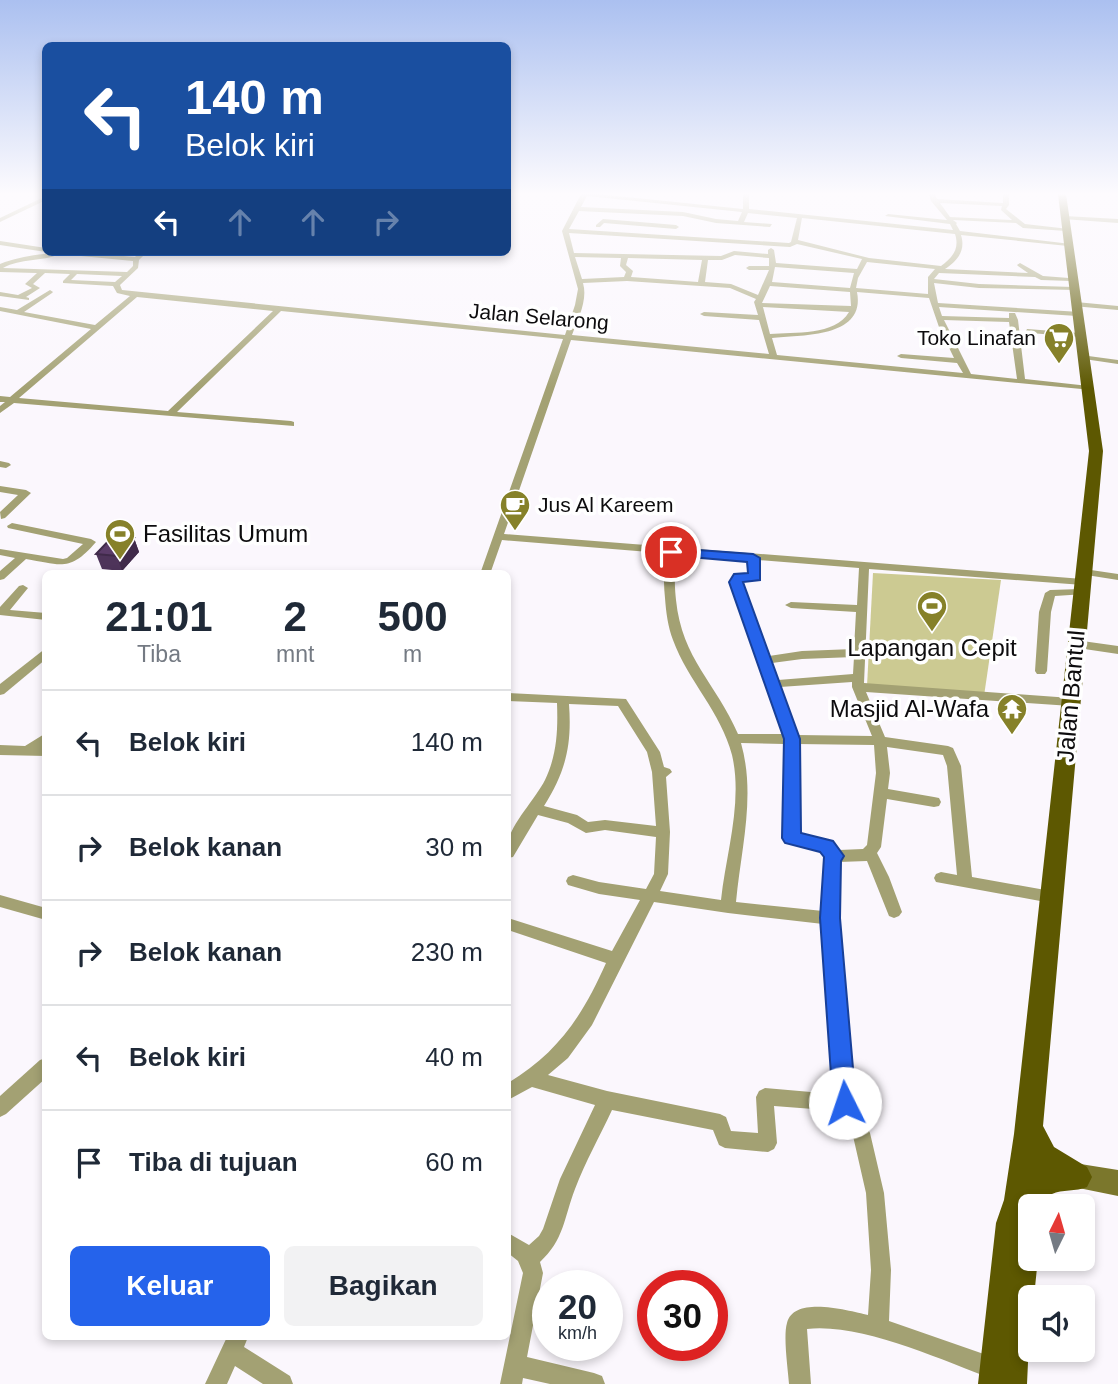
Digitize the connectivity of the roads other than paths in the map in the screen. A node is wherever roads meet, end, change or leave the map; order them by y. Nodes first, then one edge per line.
1 (705, 258) edge
2 (29, 259) edge
3 (72, 259) edge
4 (131, 259) edge
5 (136, 259) joint
6 (572, 259) edge
7 (627, 259) edge
8 (752, 259) edge
9 (771, 259) edge
10 (805, 259) edge
11 (862, 259) edge
12 (954, 259) edge
13 (1067, 259) edge
14 (866, 260) junction
15 (772, 265) junction
16 (1020, 265) dead end
17 (880, 267) dead end
18 (0, 268) edge
19 (749, 268) dead end
20 (803, 268) junction
21 (938, 270) junction
22 (44, 271) junction
23 (55, 271) junction
24 (856, 271) junction
25 (76, 272) junction
26 (128, 274) junction
27 (999, 275) junction
28 (1036, 275) junction
29 (627, 279) junction
30 (578, 281) junction
31 (117, 284) junction
32 (701, 284) junction
33 (770, 284) junction
34 (930, 284) junction
35 (979, 286) junction
36 (809, 287) junction
37 (962, 288) dead end
38 (852, 289) junction
39 (50, 292) dead end
40 (0, 295) edge
41 (135, 295) junction
42 (932, 296) junction
43 (20, 297) junction
44 (1018, 297) junction
45 (1075, 297) junction
46 (38, 300) junction
47 (759, 302) junction
48 (936, 305) junction
49 (987, 307) junction
50 (1118, 308) edge
51 (0, 309) edge
52 (279, 309) junction
53 (1009, 309) junction
54 (854, 310) junction
55 (17, 313) junction
56 (704, 314) dead end
57 (762, 318) junction
58 (940, 318) junction
59 (1014, 320) junction
60 (97, 328) junction
61 (1030, 331) dead end
62 (1080, 335) junction
63 (768, 336) junction
64 (569, 338) junction
65 (772, 356) junction
66 (901, 356) dead end
67 (1084, 357) junction
68 (959, 361) junction
69 (1118, 362) edge
70 (968, 375) junction
71 (1021, 381) junction
72 (1089, 388) junction
73 (0, 399) edge
74 (13, 400) junction
75 (0, 410) edge
76 (171, 413) junction
77 (291, 424) dead end
78 (0, 489) edge
79 (0, 516) edge
80 (12, 526) junction
81 (0, 535) edge
82 (498, 537) junction
83 (82, 538) joint
84 (0, 552) edge
85 (696, 554) junction
86 (23, 556) junction
87 (753, 558) junction
88 (864, 567) junction
89 (486, 570) edge
90 (0, 577) edge
91 (1118, 577) edge
92 (1082, 582) junction
93 (23, 588) dead end
94 (791, 605) dead end
95 (862, 609) junction
96 (1, 612) edge
97 (42, 617) edge
98 (1075, 644) junction
99 (1118, 650) edge
100 (860, 653) junction
101 (42, 655) edge
102 (765, 660) junction
103 (1041, 671) dead end
104 (859, 682) junction
105 (774, 684) junction
106 (0, 691) edge
107 (511, 696) edge
108 (563, 701) junction
109 (1071, 702) junction
110 (734, 738) junction
111 (791, 739) junction
112 (42, 740) edge
113 (880, 741) junction
114 (30, 749) junction
115 (0, 750) edge
116 (42, 750) edge
117 (880, 793) junction
118 (934, 802) dead end
119 (536, 809) junction
120 (663, 832) junction
121 (511, 848) edge
122 (870, 853) junction
123 (835, 856) junction
124 (941, 878) dead end
125 (965, 880) junction
126 (573, 881) dead end
127 (651, 895) junction
128 (1051, 897) junction
129 (0, 901) edge
130 (728, 907) junction
131 (894, 912) dead end
132 (42, 913) edge
133 (830, 918) junction
134 (511, 925) edge
135 (616, 959) junction
136 (42, 1072) edge
137 (531, 1079) junction
138 (511, 1090) edge
139 (607, 1100) junction
140 (845, 1103) junction
141 (0, 1108) edge
142 (1028, 1125) junction
143 (1024, 1167) junction
144 (1077, 1177) junction
145 (1118, 1183) edge
146 (1020, 1194) edge
147 (1027, 1194) edge
148 (511, 1245) edge
149 (529, 1258) junction
150 (1018, 1271) edge
151 (878, 1328) junction
152 (236, 1345) edge
153 (513, 1375) edge
154 (1001, 1379) edge
155 (216, 1384) edge
156 (282, 1384) edge
157 (594, 1384) edge
158 (800, 1384) edge

1 - 32 street
2 - 18 street
3 - 23 street
4 - 5 street
5 - 26 street
6 - 30 street
7 - 29 street
8 - 15 street
9 - 15 street
10 - 20 street
11 - 14 street
12 - 21 street
13 - 45 main road, Jalan Bantul
14 - 21 street
14 - 24 street
15 - 19 street
15 - 20 street
15 - 33 street
15 - 36 street
16 - 28 street
17 - 21 street
18 - 22 street
20 - 24 street
21 - 27 street
21 - 34 street
22 - 23 street
22 - 43 street
23 - 25 street
24 - 38 street
25 - 26 street
25 - 31 street
26 - 31 street
27 - 28 street
27 - 44 street
28 - 45 street
29 - 30 street
29 - 32 street
30 - 64 street
31 - 41 street
32 - 47 street
33 - 36 street
33 - 47 street
34 - 35 street
34 - 37 street
34 - 42 street
35 - 44 street
35 - 49 street
36 - 38 street
38 - 42 street
38 - 54 street
39 - 46 street
40 - 43 street
41 - 52 street, Jalan Selarong
41 - 60 street
42 - 48 street
43 - 46 street
44 - 45 street
44 - 45 street
44 - 53 street
45 - 50 street
45 - 62 main road, Jalan Bantul
46 - 55 street
47 - 54 street
47 - 57 street
48 - 49 street
48 - 58 street
49 - 53 street
51 - 55 street
52 - 64 street, Jalan Selarong
52 - 76 street
53 - 59 street
54 - 63 street
55 - 60 street
56 - 57 street
57 - 63 street
58 - 59 street
58 - 68 street
59 - 71 street
60 - 74 street
61 - 62 street
62 - 67 main road, Jalan Bantul
63 - 65 street
64 - 65 street, Jalan Selarong
64 - 82 street
65 - 70 street, Jalan Selarong
66 - 68 street
67 - 69 street
67 - 72 main road, Jalan Bantul
68 - 70 street
70 - 71 street, Jalan Selarong
71 - 72 street, Jalan Selarong
72 - 92 main road, Jalan Bantul
73 - 74 street
74 - 75 street
74 - 76 street
76 - 77 street
78 - 79 street
79 - 80 street
80 - 81 street
80 - 83 street
82 - 85 street
82 - 89 street
83 - 86 street
84 - 86 street
85 - 87 street
85 - 110 street
86 - 90 street
87 - 88 street
87 - 102 street
88 - 92 street
88 - 95 street
91 - 92 street
92 - 98 main road, Jalan Bantul
92 - 103 street
93 - 96 street
94 - 95 street
95 - 100 street
96 - 97 street
98 - 99 street
98 - 109 main road, Jalan Bantul
100 - 102 street
100 - 104 street
101 - 106 street
102 - 105 street
104 - 105 street
104 - 109 street
104 - 113 street
105 - 111 street
107 - 108 street
108 - 119 street
108 - 120 street
109 - 128 main road, Jalan Bantul
110 - 111 street
110 - 130 street
111 - 113 street
111 - 123 street
112 - 114 street
113 - 117 street
113 - 125 street
114 - 115 street
114 - 116 street
117 - 118 street
117 - 122 street
119 - 120 street
119 - 121 street
120 - 127 street
122 - 123 street
122 - 131 street
123 - 133 street
124 - 125 street
125 - 128 street
126 - 127 street
127 - 130 street
127 - 135 street
128 - 142 main road, Jalan Bantul
129 - 132 street
130 - 133 street
133 - 140 street
134 - 135 street
135 - 137 street
136 - 141 street
137 - 138 street
137 - 139 street
139 - 140 street
139 - 149 street
140 - 151 street
142 - 143 main road, Jalan Bantul
142 - 144 main road
143 - 144 main road
143 - 146 main road, Jalan Bantul
144 - 145 main road
144 - 147 main road
148 - 149 street
149 - 153 street
150 - 154 main road, Jalan Bantul
151 - 154 street
151 - 158 street
152 - 155 street
152 - 156 street
153 - 157 street

